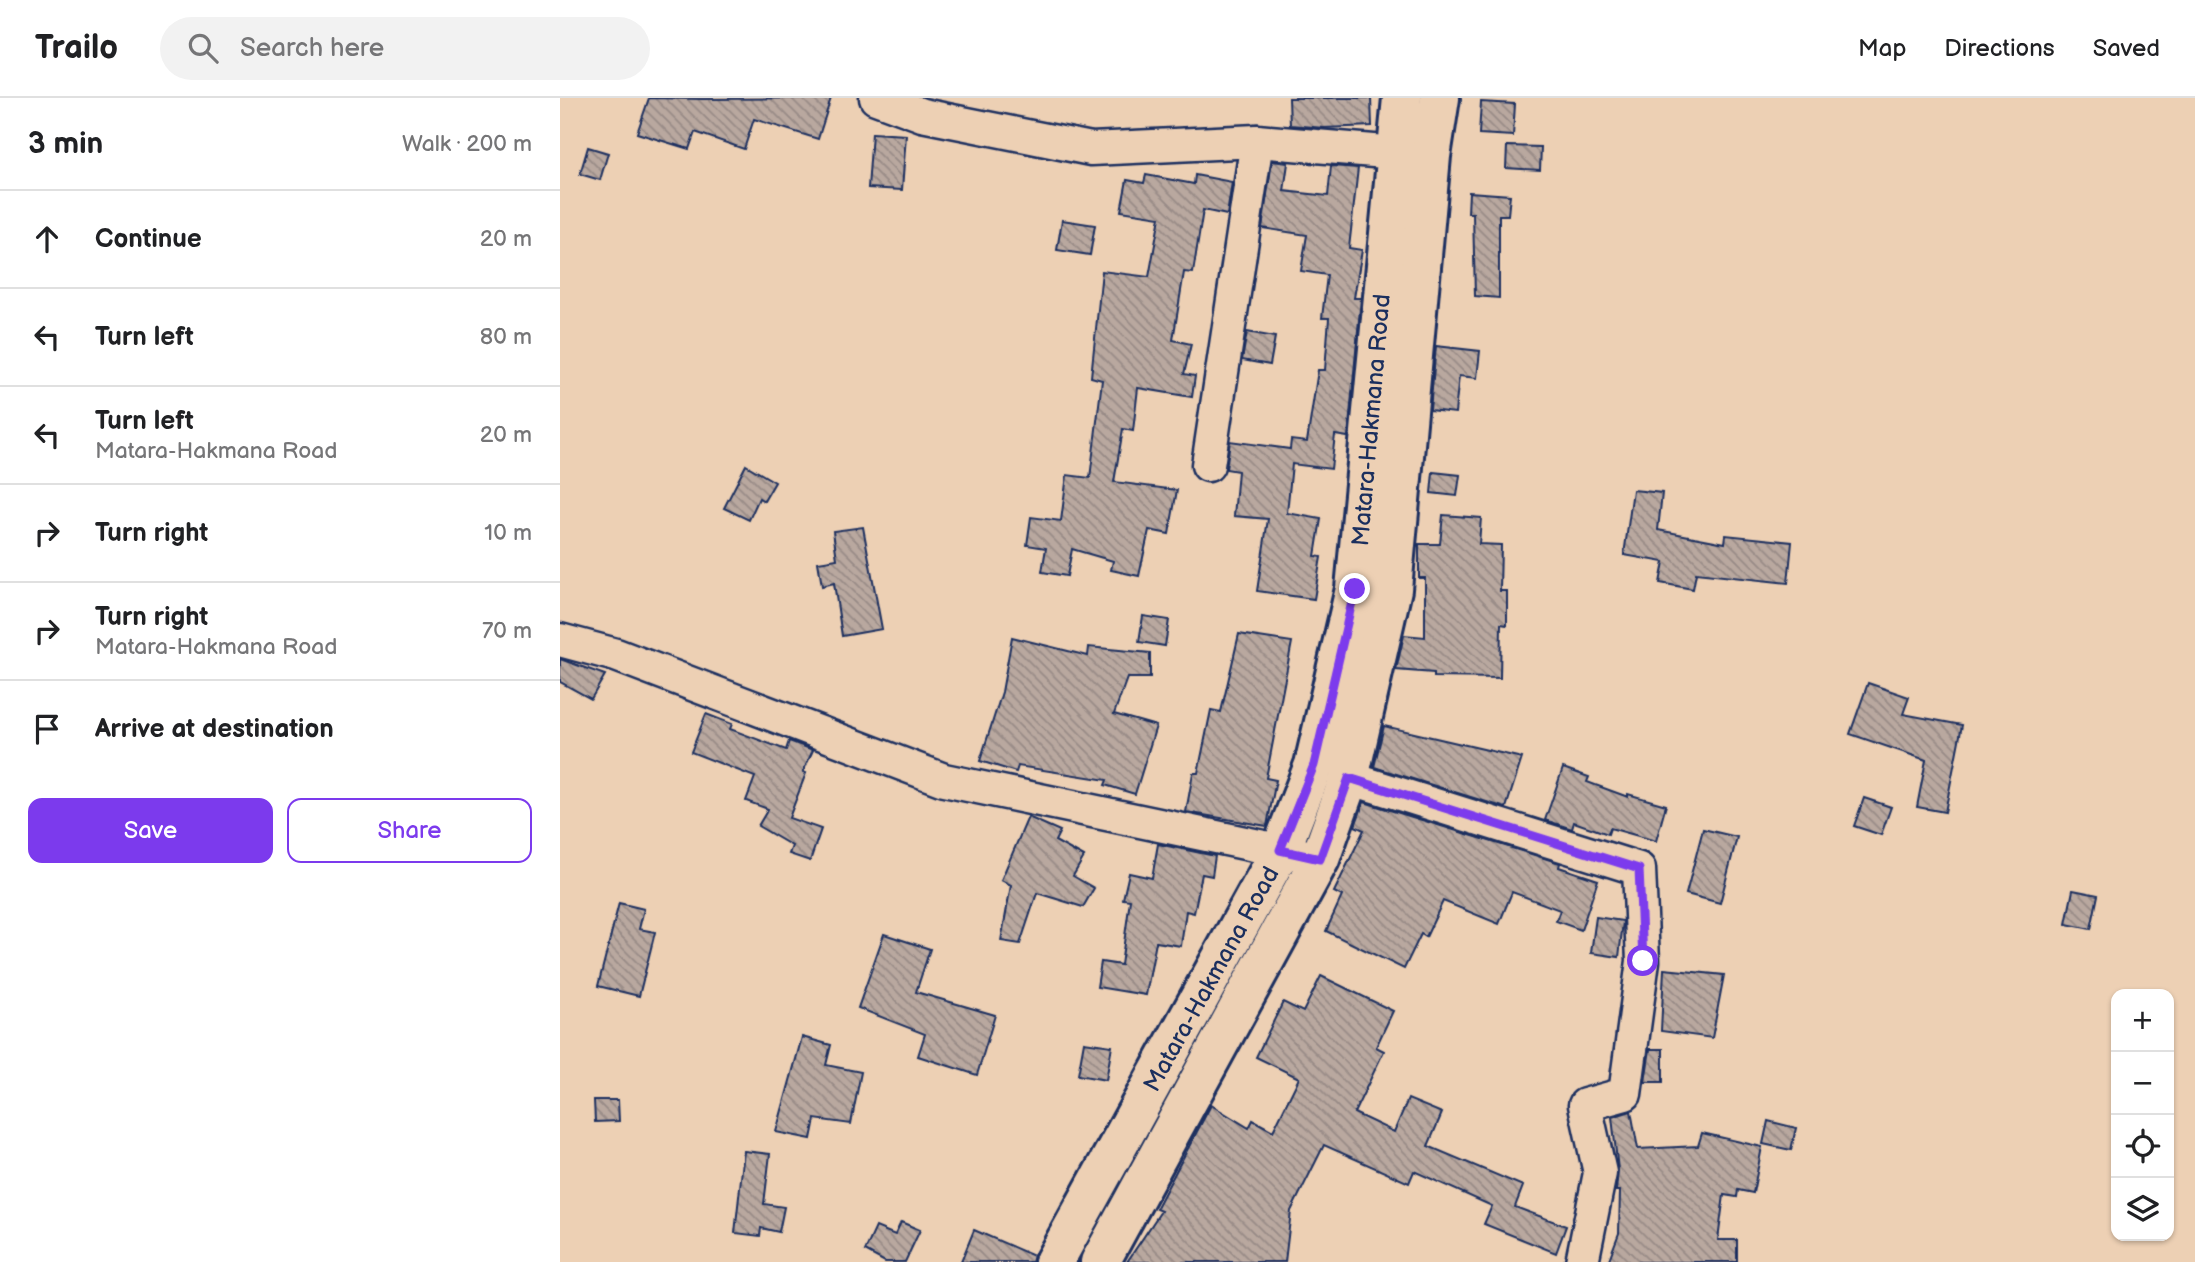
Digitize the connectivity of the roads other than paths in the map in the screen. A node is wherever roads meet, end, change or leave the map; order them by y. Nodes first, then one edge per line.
1 (876, 98) edge
2 (1402, 98) edge
3 (1440, 98) edge
4 (1257, 141) junction
5 (1413, 155) junction
6 (1208, 465) dead end
7 (560, 640) edge
8 (1349, 778) junction
9 (1280, 850) junction
10 (1320, 859) junction
11 (1054, 1262) edge
12 (1100, 1262) edge
13 (1581, 1262) edge

1 - 4 street
2 - 5 main road, Matara-Hakmana Road
3 - 5 main road, Matara-Hakmana Road
4 - 5 street
4 - 6 street
5 - 8 main road, Matara-Hakmana Road
5 - 9 main road, Matara-Hakmana Road
7 - 9 street
8 - 10 main road, Matara-Hakmana Road
8 - 13 street
9 - 10 street
9 - 11 main road, Matara-Hakmana Road
10 - 12 main road, Matara-Hakmana Road

